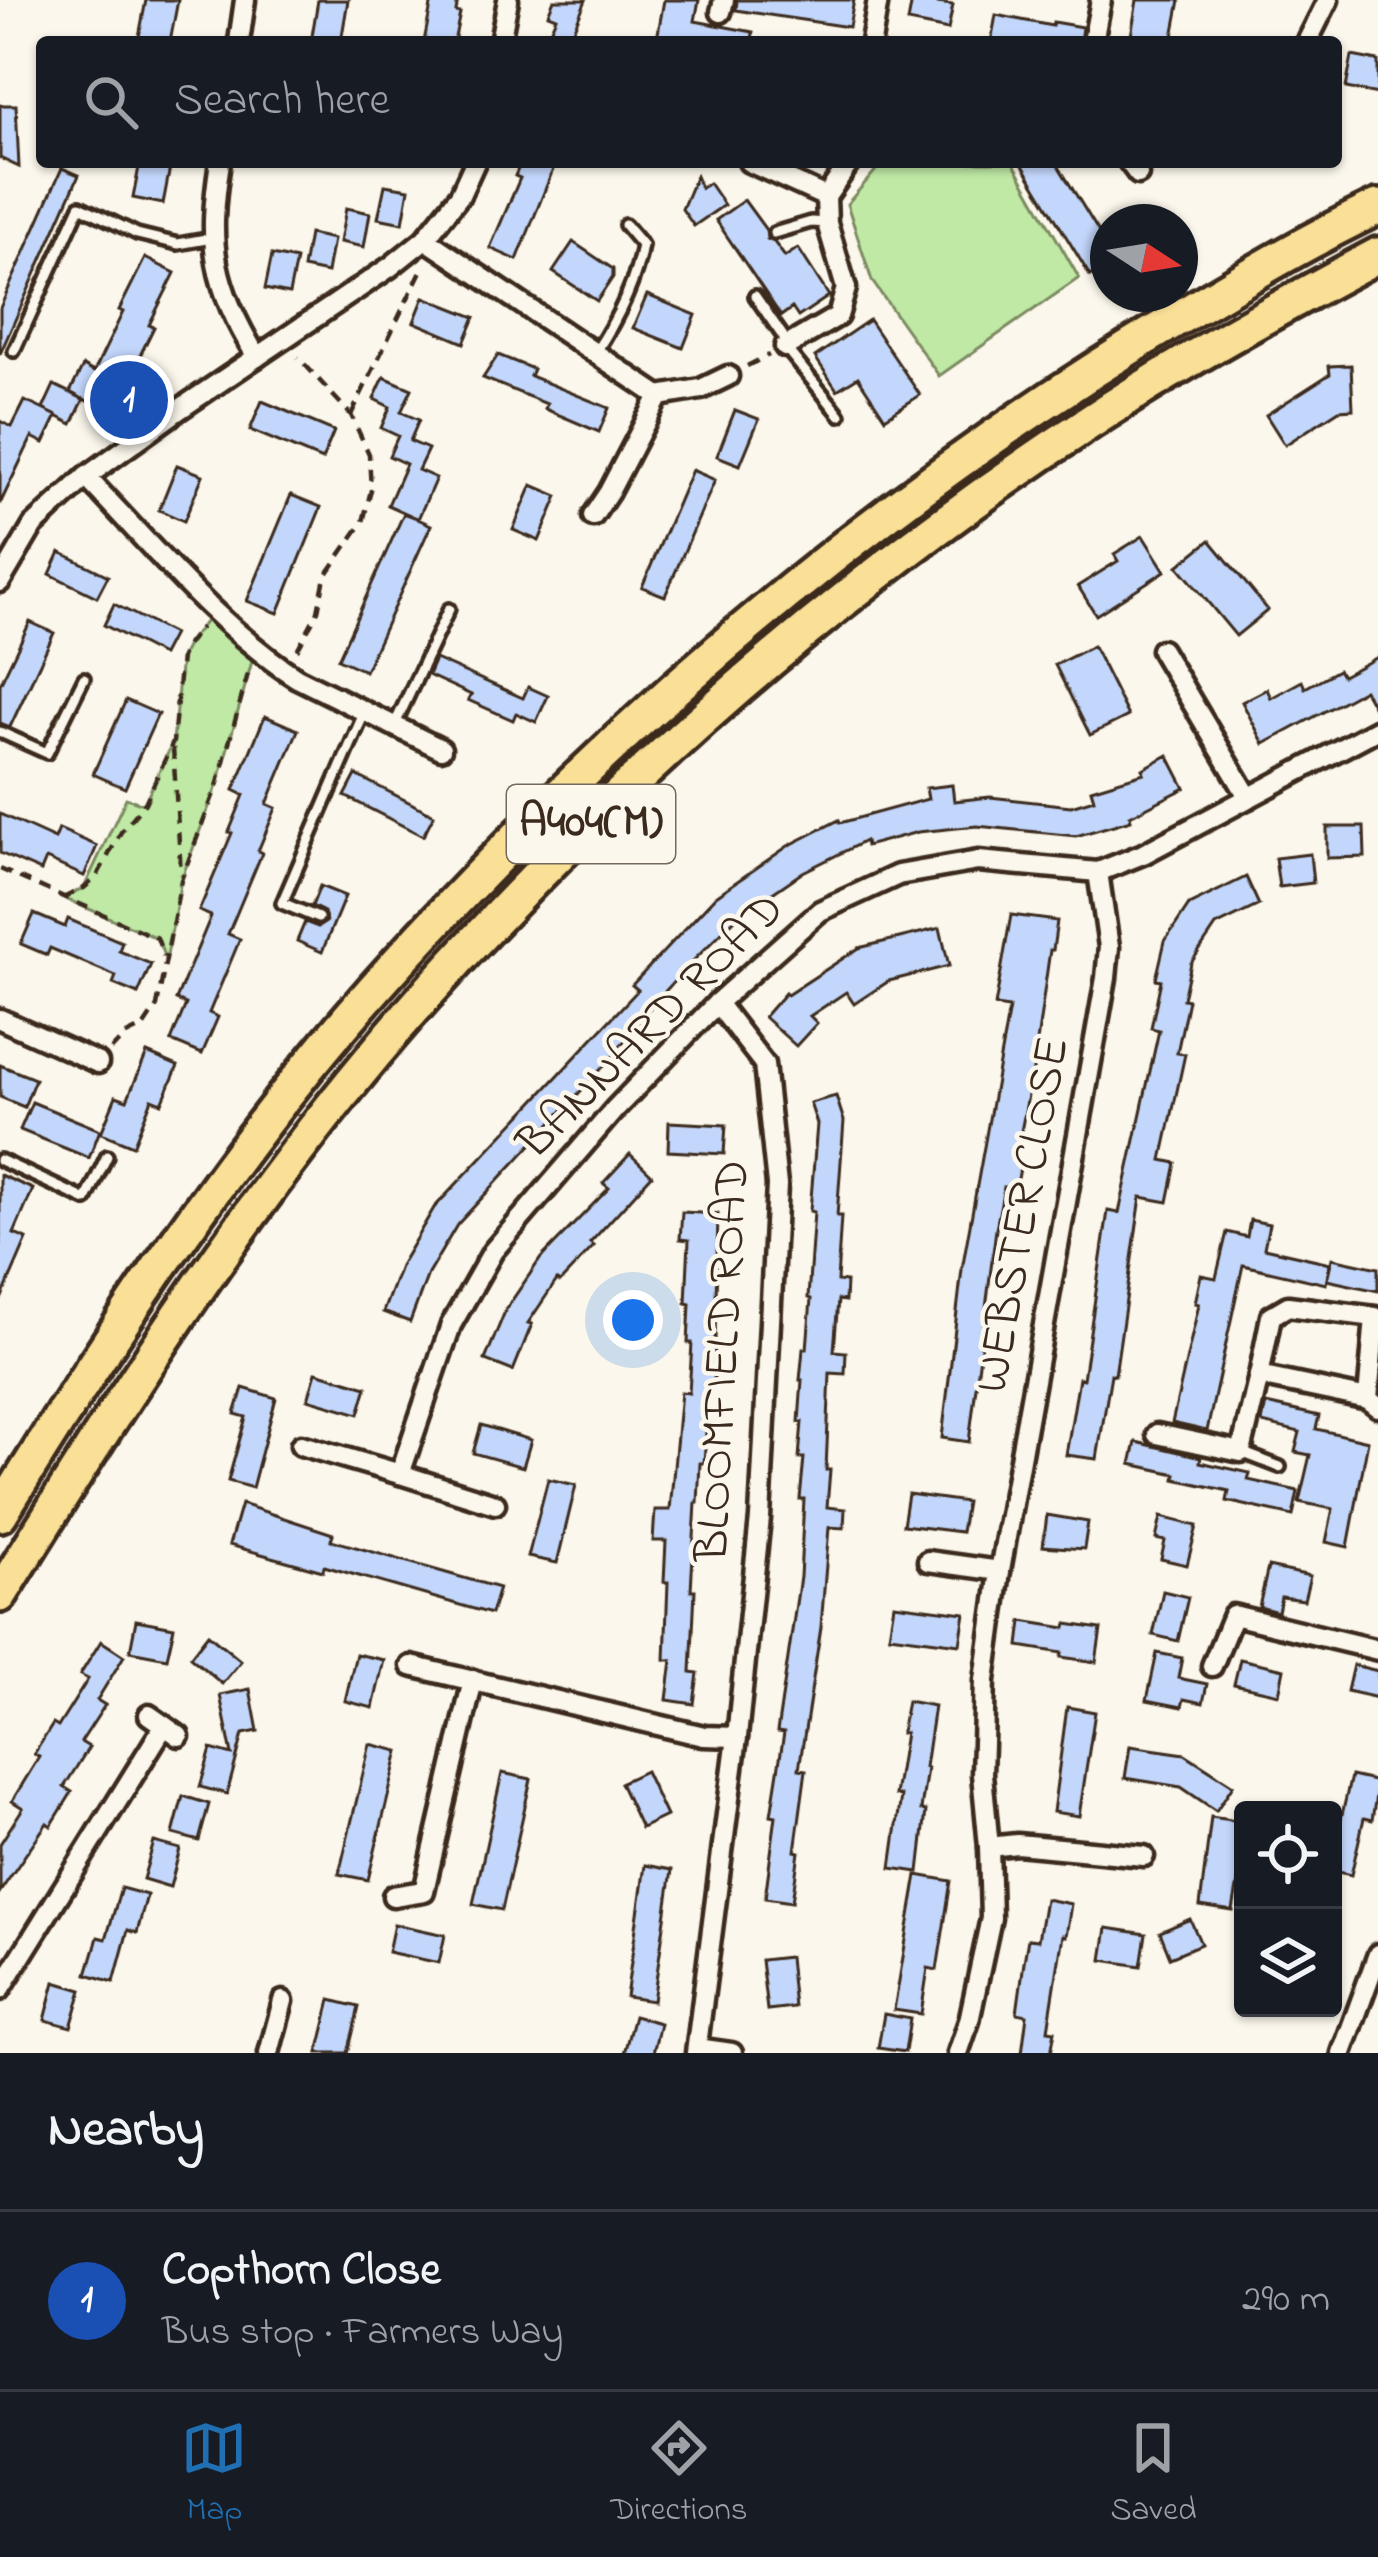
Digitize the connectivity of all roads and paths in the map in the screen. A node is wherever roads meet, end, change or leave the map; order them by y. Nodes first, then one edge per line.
1 (245, 0) edge
2 (508, 0) edge
3 (878, 0) edge
4 (1101, 0) edge
5 (1328, 0) edge
6 (240, 36) edge
7 (501, 36) edge
8 (872, 36) edge
9 (1094, 36) edge
10 (1310, 36) edge
11 (219, 168) edge
12 (472, 168) edge
13 (761, 168) edge
14 (846, 168) edge
15 (826, 197) junction
16 (1378, 207) edge
17 (827, 223) junction
18 (625, 225) dead end
19 (774, 233) dead end
20 (212, 238) junction
21 (431, 244) junction
22 (1378, 255) edge
23 (755, 296) dead end
24 (288, 338) junction
25 (787, 346) junction
26 (14, 351) dead end
27 (595, 353) junction
28 (257, 357) junction
29 (728, 376) joint
30 (659, 396) junction
31 (351, 415) junction
32 (840, 415) dead end
33 (86, 477) junction
34 (593, 516) dead end
35 (0, 582) edge
36 (449, 609) dead end
37 (215, 610) junction
38 (256, 646) junction
39 (1161, 650) dead end
40 (285, 670) junction
41 (84, 678) dead end
42 (365, 712) junction
43 (394, 726) junction
44 (1378, 729) edge
45 (0, 731) edge
46 (173, 742) junction
47 (441, 749) dead end
48 (1249, 798) junction
49 (0, 868) edge
50 (1098, 872) junction
51 (182, 880) junction
52 (63, 898) junction
53 (319, 919) dead end
54 (166, 961) junction
55 (717, 1004) junction
56 (0, 1018) edge
57 (98, 1063) joint
58 (107, 1156) dead end
59 (0, 1160) edge
60 (1259, 1376) junction
61 (1373, 1403) edge
62 (1156, 1434) dead end
63 (301, 1445) dead end
64 (1241, 1452) junction
65 (1280, 1467) dead end
66 (400, 1474) junction
67 (495, 1504) dead end
68 (0, 1514) edge
69 (928, 1562) dead end
70 (1000, 1571) junction
71 (0, 1595) edge
72 (1210, 1609) dead end
73 (1233, 1615) junction
74 (1378, 1650) edge
75 (411, 1666) dead end
76 (1212, 1666) dead end
77 (473, 1680) junction
78 (164, 1726) dead end
79 (736, 1737) junction
80 (989, 1847) junction
81 (1144, 1856) dead end
82 (393, 1896) dead end
83 (1378, 1954) edge
84 (0, 1990) edge
85 (283, 2001) dead end
86 (697, 2050) edge
87 (269, 2053) edge
88 (732, 2053) edge
89 (958, 2053) edge
90 (1342, 2053) edge

1 - 6 street
2 - 7 street
3 - 8 street
4 - 9 street
5 - 10 street
11 - 20 street
12 - 21 street
13 - 15 street
14 - 15 street
15 - 17 street
16 - 68 highway, A404(M)
17 - 19 lane
17 - 25 street
18 - 27 lane
20 - 26 lane
20 - 28 street
21 - 24 street
21 - 27 street
21 - 31 path
22 - 71 highway, A404(M)
23 - 25 lane
24 - 28 street
24 - 31 path
25 - 29 path
25 - 32 lane
27 - 30 street
28 - 33 street
29 - 30 street
30 - 34 street
31 - 40 path
33 - 35 street
33 - 37 street
36 - 43 lane
37 - 38 street
37 - 46 path
38 - 40 street
38 - 51 path
39 - 48 street
40 - 42 street
41 - 45 lane
42 - 43 street
42 - 53 lane
43 - 47 street
44 - 48 street, BANNARD ROAD
46 - 51 path
46 - 52 path
48 - 50 street, BANNARD ROAD
49 - 52 path
50 - 55 street, BANNARD ROAD
50 - 70 street, WEBSTER CLOSE
51 - 54 path
52 - 54 path
54 - 57 path
55 - 66 street, BANNARD ROAD
55 - 79 street, BLOOMFIELD ROAD
56 - 57 street
58 - 59 lane
60 - 61 street
60 - 61 street
60 - 64 street
62 - 64 street
63 - 66 street
64 - 65 lane
66 - 67 street
69 - 70 street
70 - 80 street, WEBSTER CLOSE
72 - 73 street
73 - 74 street
73 - 76 street
75 - 77 street
77 - 79 street
77 - 82 street
78 - 84 street
79 - 86 street, BLOOMFIELD ROAD
80 - 81 street
80 - 89 street, WEBSTER CLOSE
83 - 90 street
85 - 87 street
86 - 88 street

